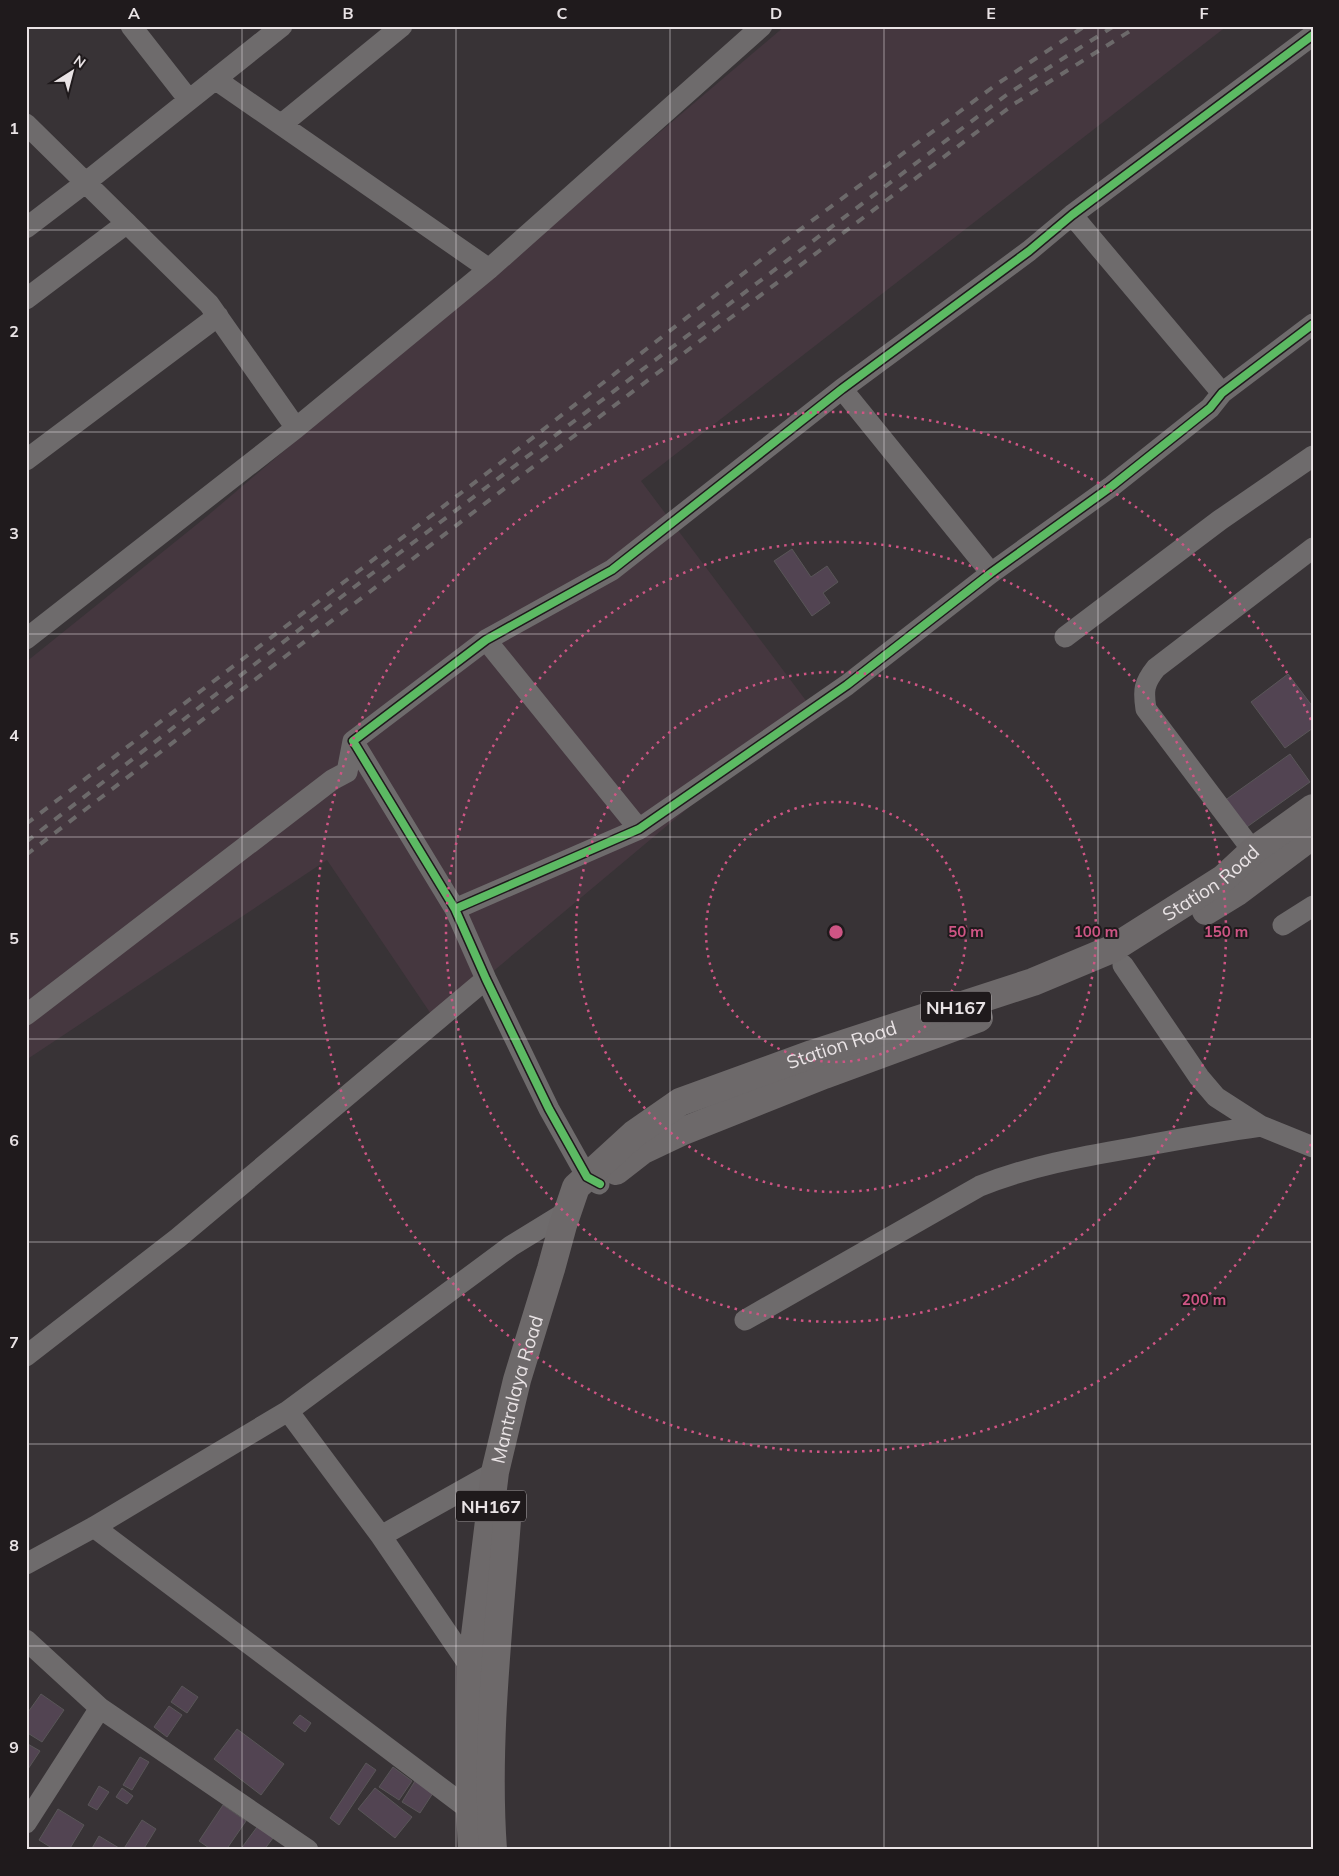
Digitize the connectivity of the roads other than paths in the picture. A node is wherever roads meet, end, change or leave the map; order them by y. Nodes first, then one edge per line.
1 (131, 26) edge
2 (282, 26) edge
3 (402, 26) edge
4 (762, 26) edge
5 (1313, 35) edge
6 (215, 79) junction
7 (189, 100) junction
8 (26, 124) edge
9 (282, 124) junction
10 (85, 183) junction
11 (1072, 215) junction
12 (128, 223) junction
13 (26, 228) edge
14 (489, 269) junction
15 (26, 299) edge
16 (218, 316) junction
17 (1313, 324) edge
18 (842, 389) junction
19 (1222, 393) junction
20 (296, 428) junction
21 (1313, 456) edge
22 (26, 460) edge
23 (1313, 548) edge
24 (991, 573) junction
25 (1065, 636) dead end
26 (26, 639) edge
27 (486, 640) junction
28 (353, 741) junction
29 (1313, 808) edge
30 (639, 830) junction
31 (1313, 835) edge
32 (1253, 851) junction
33 (1313, 906) edge
34 (455, 909) junction
35 (1283, 925) dead end
36 (1123, 965) junction
37 (486, 978) junction
38 (26, 1014) edge
39 (1261, 1126) junction
40 (1313, 1147) edge
41 (594, 1180) junction
42 (568, 1211) junction
43 (745, 1320) dead end
44 (26, 1356) edge
45 (288, 1411) junction
46 (495, 1472) junction
47 (94, 1527) junction
48 (381, 1536) junction
49 (26, 1564) edge
50 (26, 1640) edge
51 (471, 1668) junction
52 (100, 1708) junction
53 (470, 1810) junction
54 (26, 1823) edge
55 (308, 1850) edge
56 (472, 1850) edge
57 (493, 1850) edge

1 - 7 street
2 - 6 street
3 - 9 street
4 - 14 street
5 - 11 street
6 - 7 street
6 - 9 street
7 - 10 street
8 - 10 street
9 - 14 street
10 - 12 street
10 - 13 street
11 - 18 street
11 - 19 street
12 - 15 street
12 - 16 street
14 - 20 street
16 - 20 street
16 - 22 street
17 - 19 street
18 - 24 street
18 - 27 street
19 - 24 street
20 - 26 street
21 - 25 street
23 - 32 street
24 - 30 street
27 - 28 street
27 - 30 street
28 - 34 street
28 - 38 street
29 - 32 highway, Station Road / NH167
30 - 34 street
31 - 36 highway, Station Road / NH167
32 - 41 highway, Station Road / NH167
33 - 35 street
34 - 37 street
36 - 39 street
36 - 41 highway, Station Road / NH167
37 - 41 street
37 - 44 street
39 - 40 street
39 - 43 street
41 - 42 highway, Mantralaya Road / NH167
41 - 57 highway, Mantralaya Road / NH167
42 - 45 street
42 - 46 highway, Mantralaya Road / NH167
45 - 47 street
45 - 48 street
46 - 48 street
46 - 51 highway, Mantralaya Road / NH167
47 - 49 street
47 - 53 street
48 - 51 street
50 - 52 street
51 - 53 highway, Mantralaya Road / NH167
52 - 54 street
52 - 55 street
53 - 56 highway, Mantralaya Road / NH167

